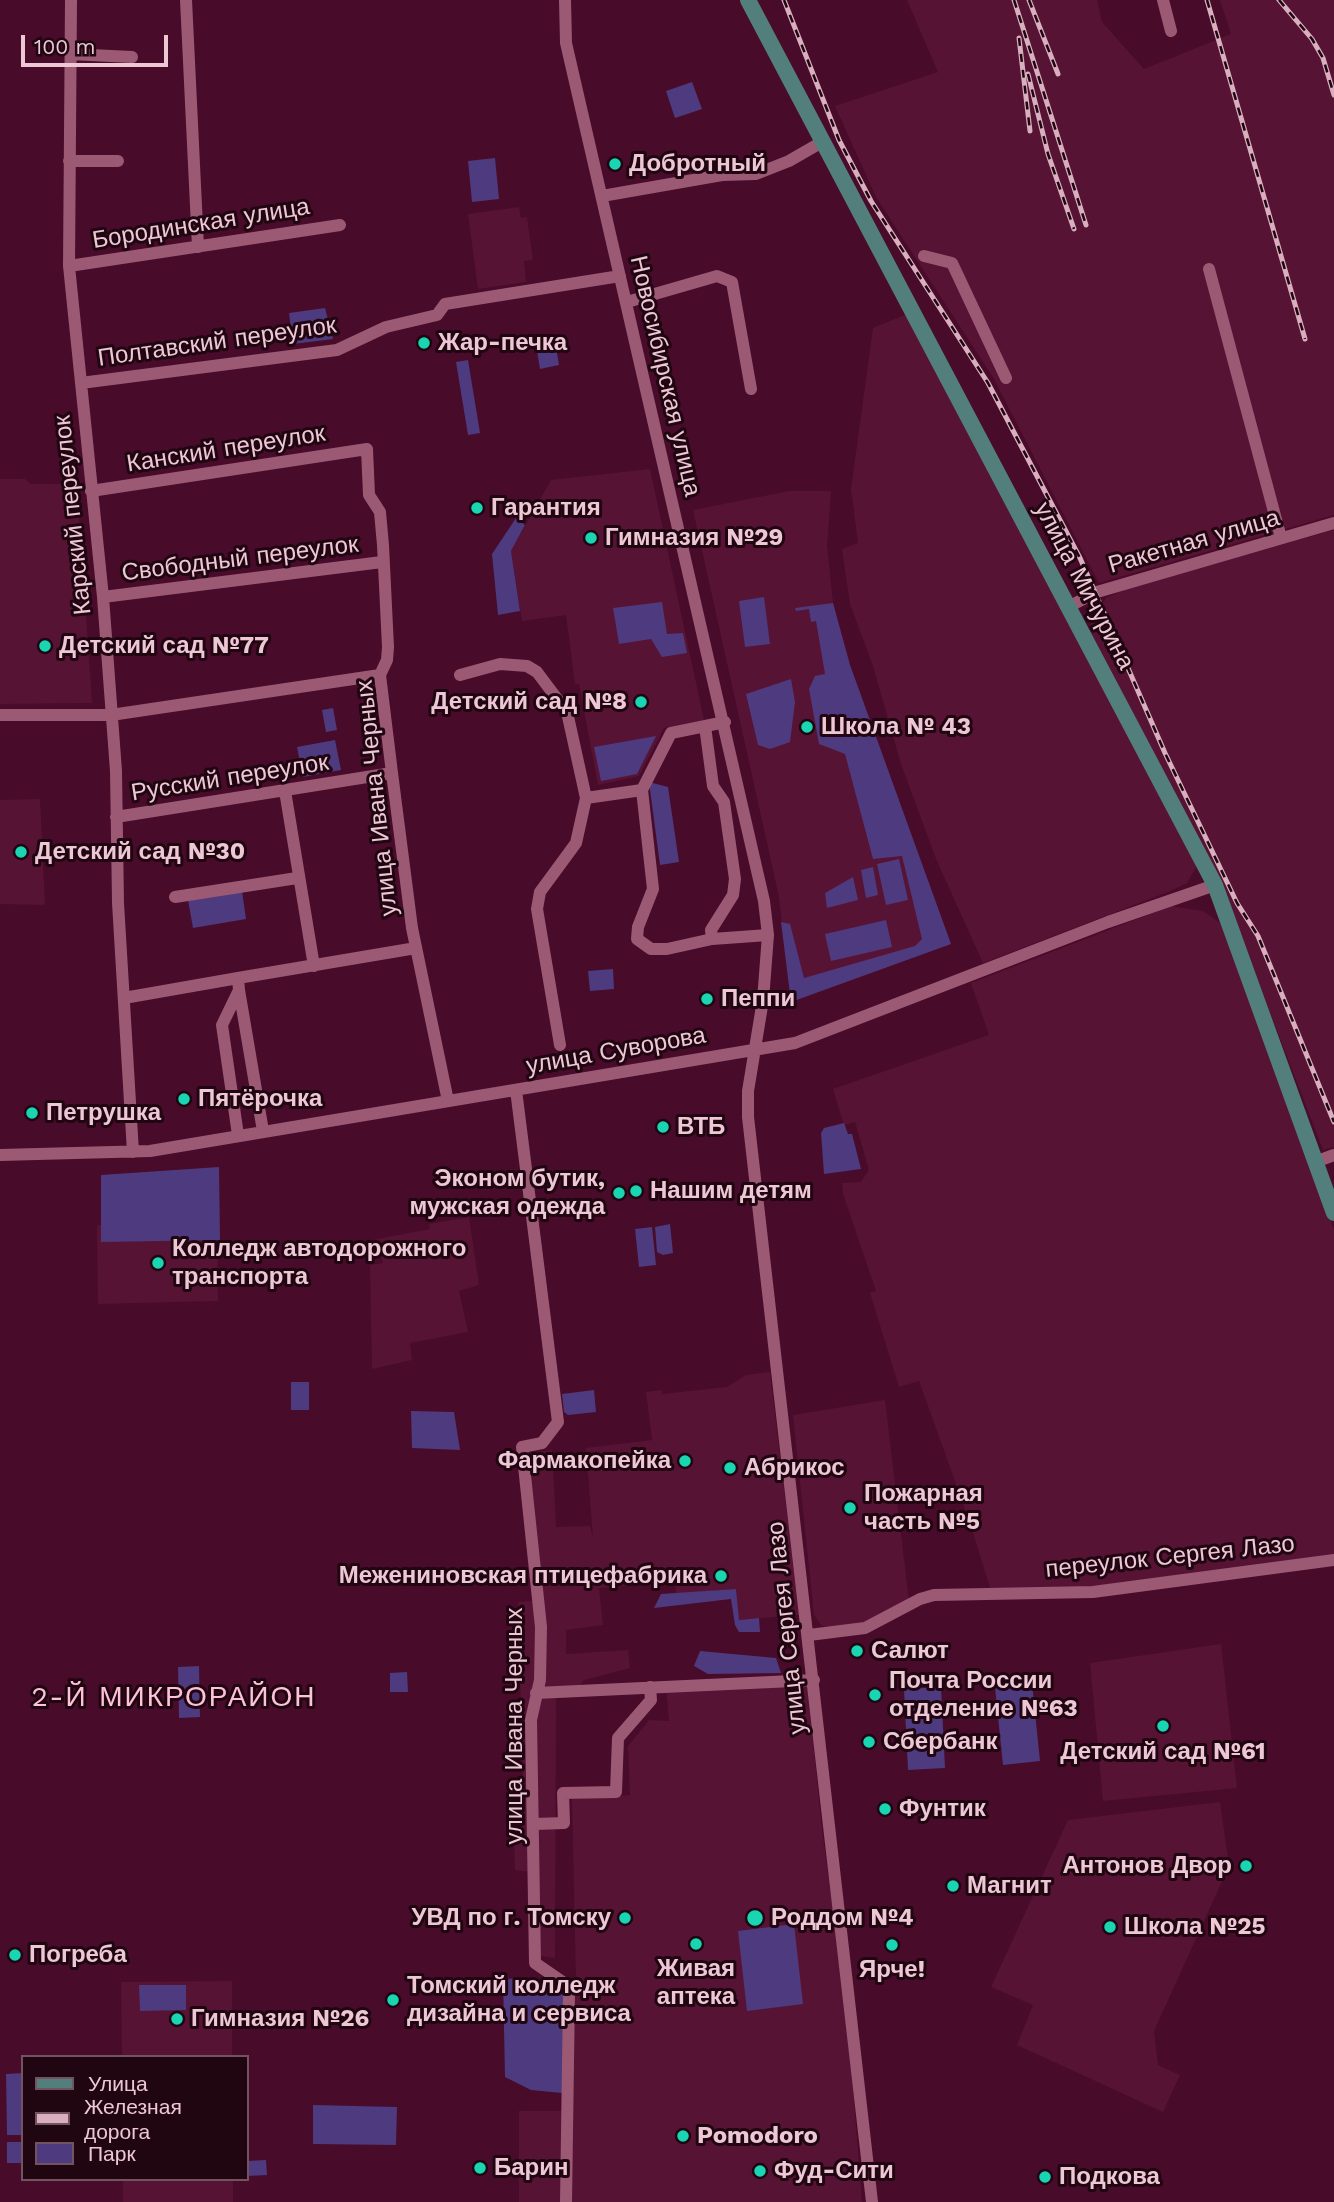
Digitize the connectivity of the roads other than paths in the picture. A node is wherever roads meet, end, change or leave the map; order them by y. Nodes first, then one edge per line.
1 (71, 0) edge
2 (186, 0) edge
3 (565, 0) edge
4 (748, 0) edge
5 (1163, 0) edge
6 (1171, 31) dead end
7 (70, 54) junction
8 (132, 57) dead end
9 (822, 142) junction
10 (69, 161) junction
11 (118, 161) dead end
12 (602, 196) junction
13 (340, 225) dead end
14 (198, 247) junction
15 (924, 256) dead end
16 (69, 266) junction
17 (1209, 269) dead end
18 (620, 276) junction
19 (627, 302) junction
20 (1006, 378) dead end
21 (81, 383) junction
22 (751, 389) dead end
23 (367, 449) joint
24 (91, 491) junction
25 (1334, 523) edge
26 (1281, 538) junction
27 (382, 562) junction
28 (103, 597) junction
29 (1068, 607) junction
30 (460, 674) dead end
31 (380, 676) junction
32 (0, 715) edge
33 (111, 715) junction
34 (724, 722) junction
35 (705, 726) junction
36 (392, 772) junction
37 (642, 790) junction
38 (285, 792) junction
39 (586, 798) junction
40 (116, 817) junction
41 (298, 878) junction
42 (1215, 885) junction
43 (176, 897) dead end
44 (768, 935) junction
45 (712, 939) junction
46 (416, 948) junction
47 (314, 966) junction
48 (239, 984) junction
49 (124, 998) junction
50 (560, 1045) dead end
51 (754, 1049) junction
52 (516, 1090) junction
53 (448, 1101) junction
54 (263, 1131) junction
55 (238, 1135) junction
56 (133, 1152) junction
57 (0, 1155) edge
58 (1334, 1155) edge
59 (1315, 1162) junction
60 (1334, 1213) edge
61 (1334, 1560) edge
62 (809, 1635) junction
63 (814, 1680) junction
64 (650, 1687) junction
65 (536, 1693) junction
66 (535, 1824) junction
67 (566, 2202) edge
68 (872, 2202) edge

1 - 7 street, Карский переулок
2 - 14 street
3 - 12 street, Новосибирская улица
4 - 9 main road, улица Мичурина
5 - 6 street
7 - 8 street
7 - 10 street, Карский переулок
9 - 12 street
9 - 29 main road, улица Мичурина
10 - 11 street
10 - 16 street, Карский переулок
12 - 18 street, Новосибирская улица
13 - 14 street, Бородинская улица
14 - 16 street, Бородинская улица
15 - 20 street
16 - 21 street, Карский переулок
17 - 26 street
18 - 19 street, Новосибирская улица
18 - 21 street, Полтавский переулок
19 - 22 street
19 - 34 street, Новосибирская улица
21 - 24 street, Карский переулок
23 - 24 street, Канский переулок
23 - 27 street, улица Ивана Черных
24 - 28 street, Карский переулок
25 - 26 street, Ракетная улица
26 - 29 street, Ракетная улица
27 - 28 street, Свободный переулок
27 - 31 street, улица Ивана Черных
28 - 33 street, Карский переулок
29 - 42 main road, улица Мичурина
30 - 39 street
31 - 33 street
31 - 36 street, улица Ивана Черных
32 - 33 street
33 - 40 street, Карский переулок
34 - 35 street
34 - 44 street, Новосибирская улица
35 - 37 street
35 - 45 street
36 - 38 street, Русский переулок
36 - 46 street, улица Ивана Черных
37 - 39 street
37 - 45 street
38 - 40 street, Русский переулок
38 - 41 street
39 - 50 street
40 - 49 street, Карский переулок
41 - 43 street
41 - 47 street
42 - 51 street, улица Суворова
42 - 59 main road, улица Мичурина
44 - 45 street
44 - 51 street, Новосибирская улица
46 - 47 street
46 - 53 street, улица Ивана Черных
47 - 48 street
48 - 49 street
48 - 54 street
48 - 55 street
49 - 56 street, Карский переулок
51 - 52 street, улица Суворова
51 - 62 street, улица Сергея Лазо
52 - 53 street, улица Суворова
52 - 65 street, улица Ивана Черных
53 - 54 street, улица Суворова
54 - 55 street, улица Суворова
55 - 56 street, улица Суворова
56 - 57 street, улица Суворова
58 - 59 street
59 - 60 main road, улица Мичурина
61 - 62 street, переулок Сергея Лазо
62 - 63 street, улица Сергея Лазо
63 - 64 street
63 - 68 street, улица Сергея Лазо
64 - 65 street
64 - 66 street
65 - 66 street, улица Ивана Черных
66 - 67 street, улица Ивана Черных

